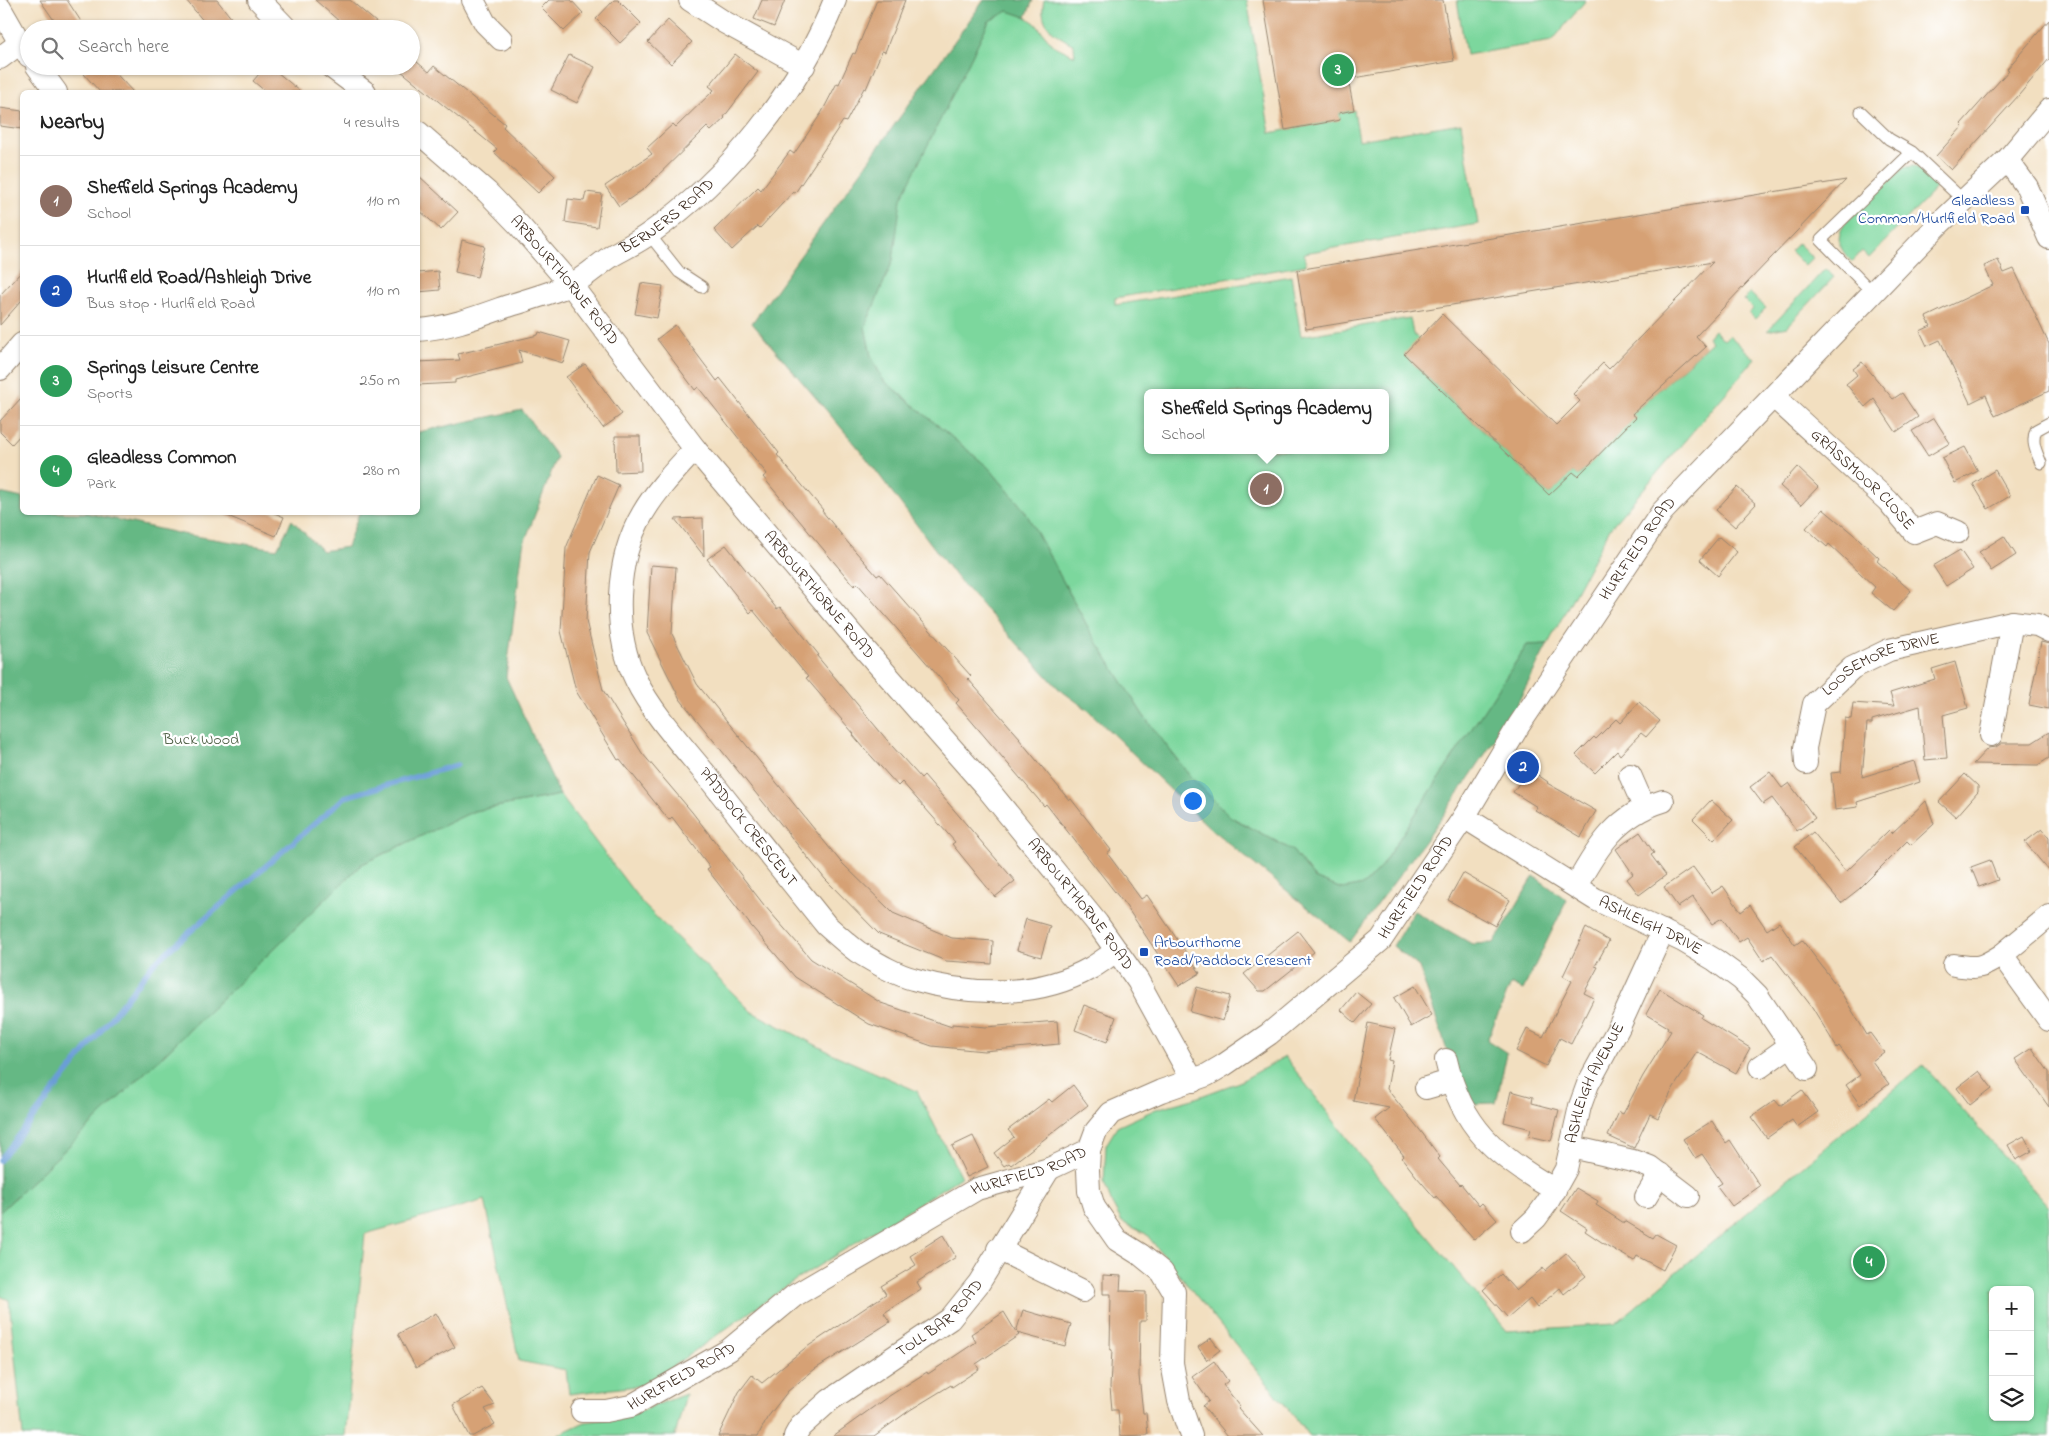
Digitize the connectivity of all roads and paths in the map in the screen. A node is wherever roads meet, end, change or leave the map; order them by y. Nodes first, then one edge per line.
1 (260, 0) edge
2 (473, 0) edge
3 (690, 0) edge
4 (835, 0) edge
5 (0, 8) edge
6 (279, 20) edge
7 (501, 39) dead end
8 (20, 42) edge
9 (20, 50) edge
10 (0, 58) edge
11 (804, 66) junction
12 (44, 75) edge
13 (342, 75) edge
14 (55, 90) edge
15 (362, 90) edge
16 (2049, 110) edge
17 (1861, 112) dead end
18 (420, 134) edge
19 (1912, 152) junction
20 (2006, 160) junction
21 (1963, 200) junction
22 (649, 234) junction
23 (2049, 238) edge
24 (571, 285) junction
25 (702, 287) dead end
26 (1873, 293) junction
27 (420, 330) edge
28 (20, 346) edge
29 (0, 369) edge
30 (1774, 397) junction
31 (2049, 423) edge
32 (696, 449) junction
33 (2040, 463) dead end
34 (1958, 532) dead end
35 (2012, 622) junction
36 (2049, 631) edge
37 (1991, 735) dead end
38 (1806, 763) dead end
39 (1630, 775) dead end
40 (1464, 817) junction
41 (1576, 886) junction
42 (2049, 916) edge
43 (1663, 931) junction
44 (1117, 951) junction
45 (2002, 955) junction
46 (1954, 965) dead end
47 (2049, 1020) edge
48 (1791, 1046) junction
49 (1760, 1067) dead end
50 (1807, 1069) dead end
51 (1193, 1080) junction
52 (1426, 1088) dead end
53 (1572, 1148) junction
54 (1089, 1150) junction
55 (1049, 1169) junction
56 (1660, 1174) junction
57 (1555, 1190) junction
58 (1688, 1196) dead end
59 (1646, 1197) dead end
60 (1522, 1231) dead end
61 (998, 1250) junction
62 (1083, 1292) dead end
63 (582, 1412) dead end
64 (795, 1436) edge
65 (1191, 1436) edge

1 - 6 street
2 - 7 street
3 - 11 street
4 - 11 street, BERNERS ROAD
5 - 8 street
9 - 10 street
11 - 22 street, BERNERS ROAD
12 - 14 street
13 - 15 street
16 - 20 street, HURLFIELD ROAD
17 - 19 lane
18 - 24 street, ARBOURTHORNE ROAD
19 - 21 lane
19 - 26 lane
20 - 21 street, HURLFIELD ROAD
20 - 23 street
21 - 26 street, HURLFIELD ROAD
22 - 24 street, BERNERS ROAD
22 - 25 lane
24 - 27 street, BERNERS ROAD
24 - 32 street, ARBOURTHORNE ROAD
26 - 30 street, HURLFIELD ROAD
28 - 29 street
30 - 34 street, GRASSMOOR CLOSE
30 - 40 street, HURLFIELD ROAD
31 - 33 lane
32 - 44 street, ARBOURTHORNE ROAD
32 - 44 street, PADDOCK CRESCENT
35 - 36 street, LOOSEMORE DRIVE
35 - 37 street
35 - 38 street, LOOSEMORE DRIVE
39 - 41 street
40 - 41 street, ASHLEIGH DRIVE
40 - 51 street, HURLFIELD ROAD
41 - 43 street, ASHLEIGH DRIVE
42 - 45 street
43 - 48 street, ASHLEIGH DRIVE
43 - 53 street, ASHLEIGH AVENUE
44 - 51 street, ARBOURTHORNE ROAD
45 - 46 street
45 - 47 street
48 - 49 street
48 - 50 street, ASHLEIGH DRIVE
51 - 54 street, HURLFIELD ROAD
52 - 57 street
53 - 56 street
53 - 57 street, ASHLEIGH AVENUE
54 - 55 street, HURLFIELD ROAD
54 - 65 street
55 - 61 street, TOLL BAR ROAD
55 - 63 street, HURLFIELD ROAD
56 - 58 street
56 - 59 street
57 - 60 street, ASHLEIGH AVENUE
61 - 62 street
61 - 64 street, TOLL BAR ROAD

